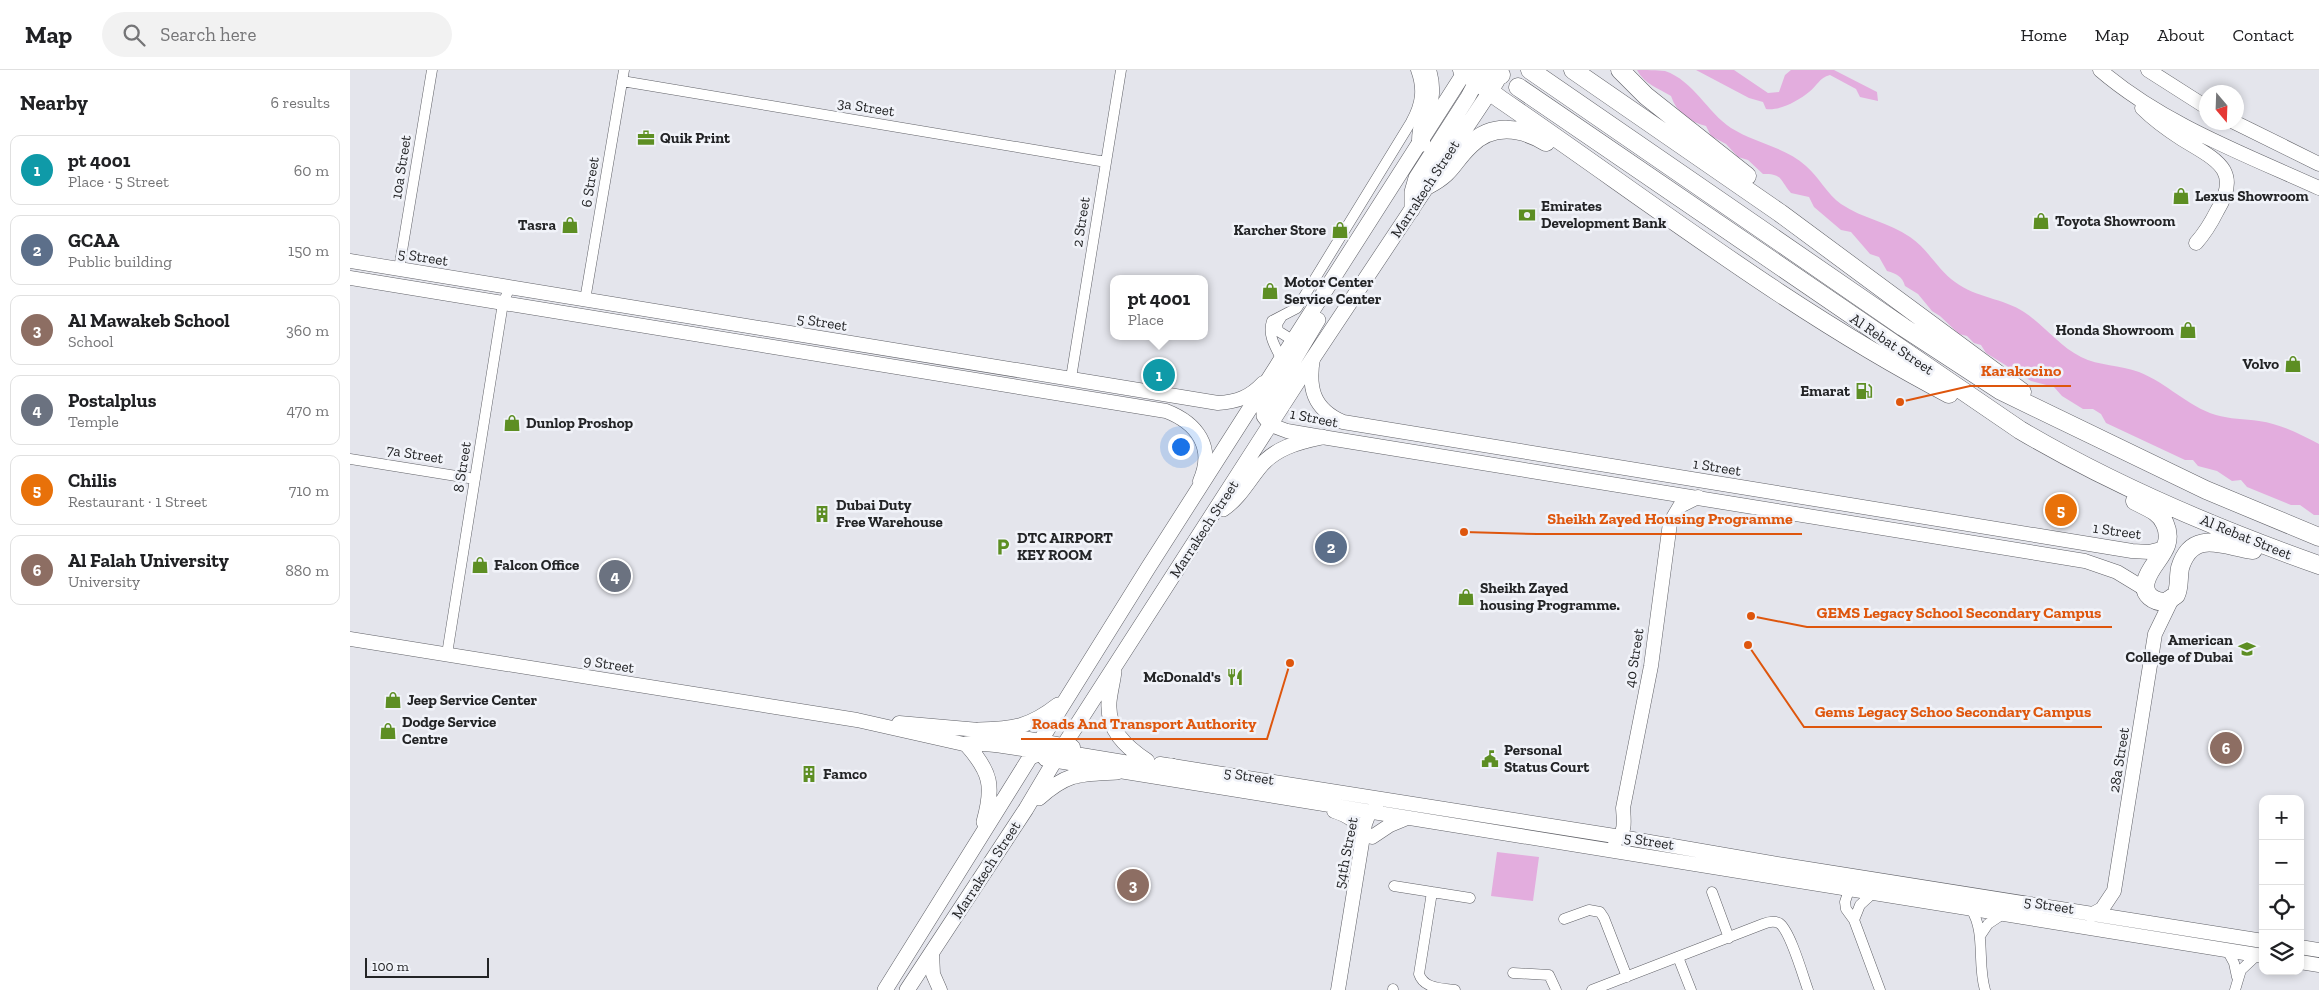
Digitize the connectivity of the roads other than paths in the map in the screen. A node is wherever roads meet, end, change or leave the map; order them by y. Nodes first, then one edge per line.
1 (432, 70) edge
2 (624, 70) edge
3 (1121, 70) edge
4 (1416, 70) edge
5 (1426, 70) edge
6 (1530, 70) edge
7 (1573, 70) edge
8 (1608, 70) edge
9 (1620, 70) edge
10 (2100, 70) edge
11 (2148, 70) edge
12 (1482, 75) edge
13 (622, 81) junction
14 (1518, 87) dead end
15 (2131, 94) junction
16 (1646, 96) junction
17 (2199, 103) edge
18 (2244, 127) edge
19 (1421, 143) junction
20 (1580, 154) junction
21 (1106, 162) junction
22 (2319, 164) edge
23 (1428, 185) junction
24 (2319, 188) edge
25 (1412, 210) junction
26 (1780, 213) junction
27 (2196, 244) dead end
28 (350, 261) edge
29 (399, 269) junction
30 (350, 278) edge
31 (510, 287) junction
32 (1327, 288) junction
33 (585, 300) junction
34 (503, 303) junction
35 (1282, 315) junction
36 (1294, 341) junction
37 (1313, 358) junction
38 (1279, 364) junction
39 (1006, 368) junction
40 (1071, 378) junction
41 (1002, 384) junction
42 (1989, 410) junction
43 (2061, 420) junction
44 (1271, 425) junction
45 (1322, 437) junction
46 (350, 458) edge
47 (1663, 475) junction
48 (475, 479) junction
49 (2116, 481) junction
50 (1673, 493) junction
51 (1698, 497) junction
52 (1192, 502) junction
53 (1214, 513) junction
54 (1670, 523) junction
55 (1936, 535) junction
56 (2039, 536) junction
57 (2319, 537) edge
58 (2165, 548) junction
59 (2272, 548) junction
60 (2319, 565) edge
61 (2147, 592) junction
62 (2172, 599) junction
63 (2155, 634) junction
64 (350, 639) edge
65 (447, 654) junction
66 (1091, 661) junction
67 (1114, 667) junction
68 (1068, 698) junction
69 (863, 721) junction
70 (979, 730) junction
71 (966, 744) junction
72 (1048, 751) junction
73 (1147, 761) junction
74 (1172, 766) junction
75 (1117, 772) junction
76 (1362, 795) junction
77 (1326, 804) junction
78 (1623, 808) junction
79 (1026, 809) junction
80 (1371, 812) junction
81 (1407, 818) junction
82 (1498, 818) junction
83 (1595, 833) junction
84 (1510, 835) junction
85 (980, 837) junction
86 (1368, 837) junction
87 (1621, 837) junction
88 (994, 858) junction
89 (1394, 886) dead end
90 (1849, 890) junction
91 (1942, 890) junction
92 (2114, 891) junction
93 (1432, 892) junction
94 (1712, 892) dead end
95 (1872, 894) junction
96 (1470, 898) dead end
97 (1971, 909) junction
98 (2002, 914) junction
99 (2091, 915) junction
100 (2020, 917) junction
101 (2113, 918) junction
102 (1564, 919) dead end
103 (1854, 920) junction
104 (1980, 936) junction
105 (1729, 938) junction
106 (2259, 940) edge
107 (2304, 948) edge
108 (2227, 950) junction
109 (2319, 950) edge
110 (932, 952) junction
111 (2259, 955) edge
112 (2259, 956) edge
113 (1678, 957) junction
114 (2304, 963) edge
115 (2319, 965) edge
116 (1513, 973) dead end
117 (1627, 977) junction
118 (2237, 977) junction
119 (885, 990) edge
120 (907, 990) edge
121 (940, 990) edge
122 (1338, 990) edge
123 (1344, 990) edge
124 (1455, 990) edge
125 (1556, 990) edge
126 (1592, 990) edge
127 (1691, 990) edge
128 (1808, 990) edge
129 (1880, 990) edge
130 (1984, 990) edge
131 (2236, 990) edge

1 - 29 street, 10a Street
2 - 13 street, 6 Street
3 - 21 street, 2 Street
4 - 35 street
5 - 19 highway
6 - 43 highway, Al Rebat Street
7 - 26 highway
8 - 16 highway
9 - 16 highway
10 - 15 street
11 - 17 street
12 - 19 main road, Marrakech Street
12 - 20 highway
12 - 23 main road, Marrakech Street
12 - 25 main road
13 - 21 street, 3a Street
13 - 33 street, 6 Street
14 - 42 highway, Al Rebat Street
15 - 24 street
15 - 27 street
16 - 26 highway
18 - 22 street
19 - 32 main road, Marrakech Street
20 - 23 highway
20 - 42 highway
21 - 40 street, 2 Street
23 - 25 main road, Marrakech Street
25 - 37 main road, Marrakech Street
26 - 43 highway
28 - 29 street, 5 Street
29 - 31 street, 5 Street
30 - 34 street
31 - 33 street, 5 Street
31 - 34 street, 8 Street
32 - 36 main road, Marrakech Street
32 - 44 main road
33 - 39 street, 5 Street
34 - 41 street
34 - 48 street, 8 Street
35 - 36 street
35 - 38 street
36 - 38 main road, Marrakech Street
37 - 44 main road, Marrakech Street
37 - 47 street, 1 Street
38 - 40 street, 5 Street
38 - 52 main road, Marrakech Street
39 - 40 street, 5 Street
39 - 41 street
41 - 52 street
42 - 49 highway, Al Rebat Street
43 - 57 highway, Al Rebat Street
44 - 45 street, 1 Street
44 - 53 main road, Marrakech Street
45 - 50 street, 1 Street
45 - 53 main road
46 - 48 street, 7a Street
47 - 50 street
47 - 56 street, 1 Street
48 - 65 street, 8 Street
49 - 58 highway
49 - 59 highway, Al Rebat Street
50 - 51 street, 1 Street
50 - 54 street
51 - 54 street, 40 Street
51 - 55 street, 1 Street
52 - 66 main road, Marrakech Street
53 - 67 main road, Marrakech Street
54 - 78 street, 40 Street
55 - 56 street
55 - 61 street, 1 Street
56 - 58 street, 1 Street
58 - 61 highway
59 - 60 highway, Al Rebat Street
59 - 62 highway
61 - 62 highway
61 - 63 street, 28a Street
62 - 63 street, 28a Street
63 - 92 street, 28a Street
64 - 65 street, 9 Street
65 - 69 street, 9 Street
66 - 68 main road, Marrakech Street
66 - 72 main road
67 - 72 main road, Marrakech Street
67 - 73 main road
68 - 70 main road
68 - 72 main road, Marrakech Street
69 - 70 street, 9 Street
69 - 71 street, 9 Street
70 - 72 street, 9 Street
71 - 72 main road
71 - 85 main road
72 - 73 street, 5 Street
72 - 74 main road
72 - 75 street, 5 Street
72 - 79 main road, Marrakech Street
72 - 85 main road, Marrakech Street
72 - 88 main road
73 - 74 street, 5 Street
74 - 76 street, 5 Street
75 - 77 street, 5 Street
75 - 79 main road
76 - 80 street
76 - 82 street, 5 Street
77 - 80 street, 5 Street
77 - 86 street
78 - 83 street
78 - 87 street, 40 Street
79 - 88 main road, Marrakech Street
80 - 81 street, 5 Street
80 - 82 street
80 - 86 street, 54th Street
81 - 84 street, 5 Street
81 - 86 street
82 - 83 street, 5 Street
83 - 87 street, 5 Street
84 - 87 street
84 - 90 street, 5 Street
85 - 119 main road, Marrakech Street
86 - 122 street, 54th Street
86 - 123 street, 54th Street
87 - 91 street, 5 Street
88 - 110 main road, Marrakech Street
89 - 93 street
90 - 91 street
90 - 95 street, 5 Street
90 - 103 street
91 - 99 street, 5 Street
92 - 99 street, 28a Street
92 - 101 street, 28a Street
93 - 96 street
93 - 124 street
94 - 105 street
95 - 97 street, 5 Street
95 - 103 street
97 - 98 street, 5 Street
97 - 104 street
98 - 100 street, 5 Street
98 - 104 street
99 - 101 street, 5 Street
100 - 101 street
100 - 108 street, 5 Street
101 - 106 street, 5 Street
102 - 117 street
103 - 129 street
104 - 130 street
105 - 113 street
105 - 128 street
107 - 109 street
108 - 111 street, 5 Street
108 - 118 street
110 - 120 main road, Marrakech Street
110 - 121 street
112 - 118 street
113 - 117 street
113 - 127 street
114 - 115 street
116 - 125 street
117 - 126 street
118 - 131 street

